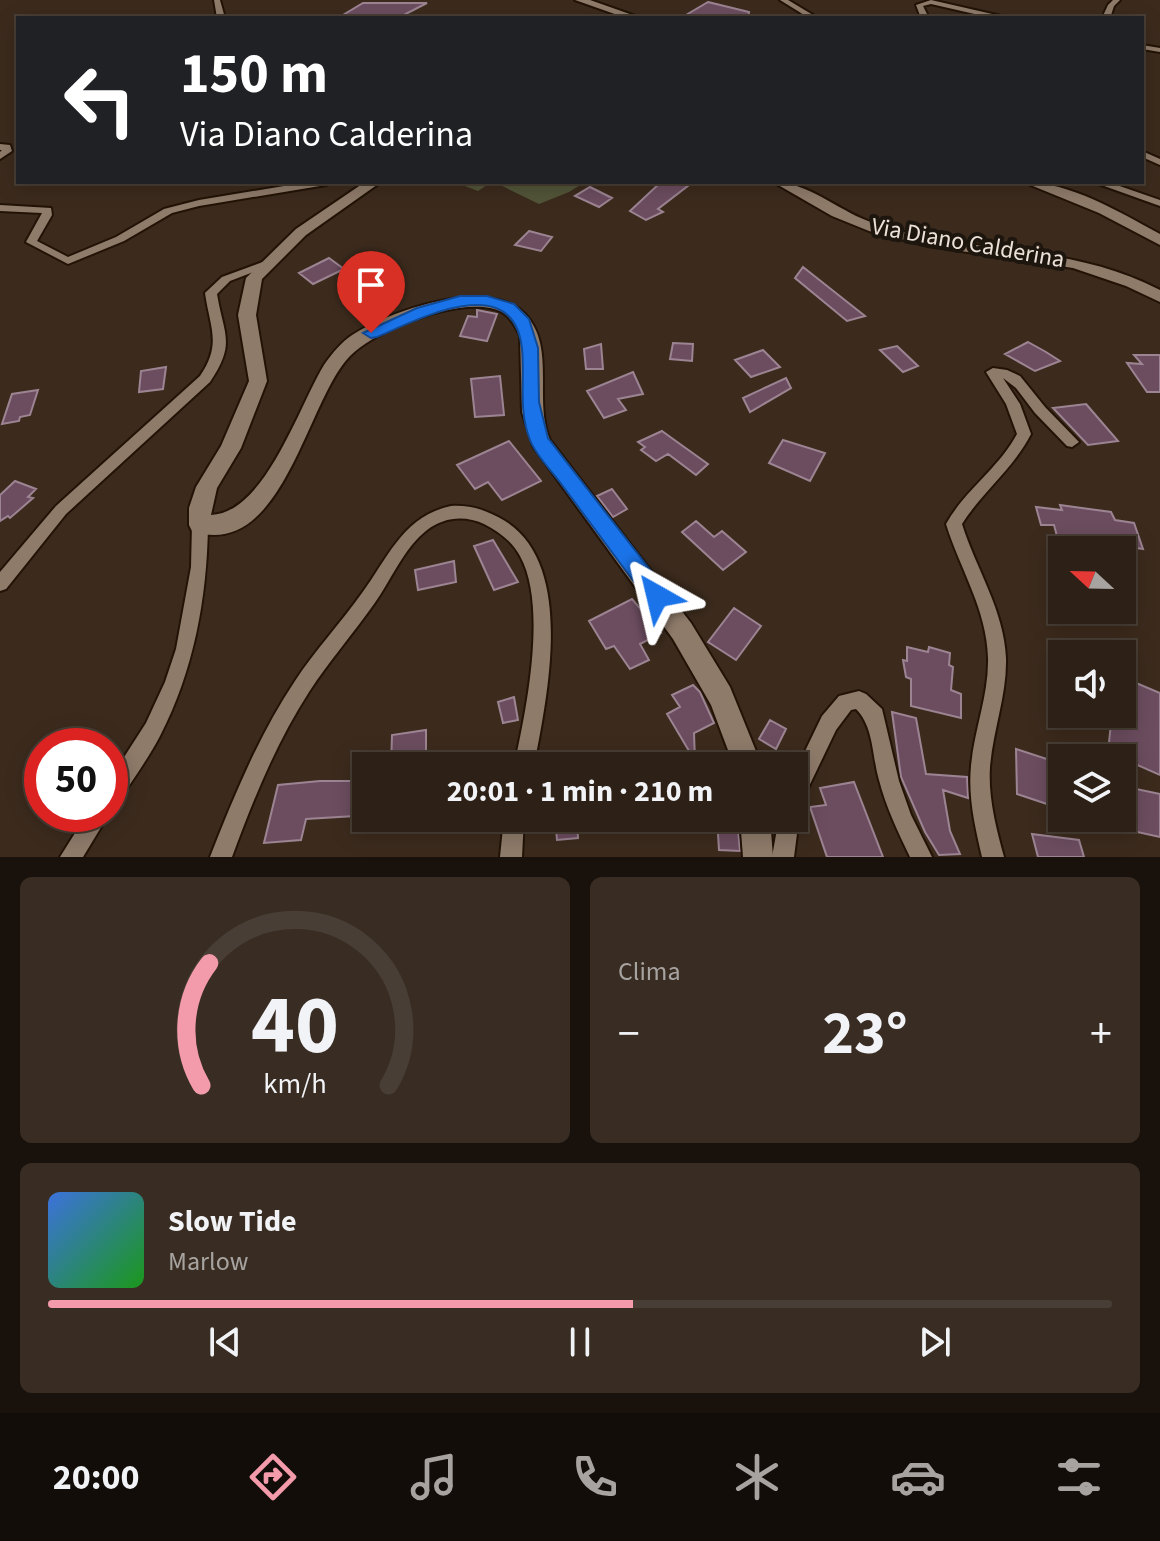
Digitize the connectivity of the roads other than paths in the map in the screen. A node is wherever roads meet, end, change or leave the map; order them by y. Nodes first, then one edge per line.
1 (580, 0) edge
2 (783, 0) edge
3 (630, 16) edge
4 (811, 16) edge
5 (924, 16) edge
6 (992, 16) edge
7 (0, 147) edge
8 (0, 156) edge
9 (314, 184) edge
10 (371, 184) edge
11 (784, 184) edge
12 (1035, 184) edge
13 (1104, 184) edge
14 (1160, 203) edge
15 (0, 208) edge
16 (1160, 240) edge
17 (268, 263) junction
18 (1160, 297) edge
19 (1072, 442) dead end
20 (200, 525) junction
21 (0, 584) edge
22 (526, 752) edge
23 (743, 752) edge
24 (808, 767) edge
25 (128, 769) edge
26 (87, 832) edge
27 (513, 832) edge
28 (756, 832) edge
29 (787, 832) edge
30 (71, 857) edge
31 (221, 857) edge
32 (511, 857) edge
33 (758, 857) edge
34 (783, 857) edge
35 (921, 857) edge
36 (993, 857) edge

1 - 3 main road
2 - 4 street
5 - 6 street
7 - 8 street
9 - 15 street
10 - 17 main road
11 - 18 main road, Via Diano Calderina
12 - 16 main road
13 - 14 street
17 - 20 main road
17 - 21 street
19 - 36 street
20 - 23 main road
20 - 25 street
22 - 31 street
24 - 35 street
26 - 30 street
27 - 32 street
28 - 33 main road
29 - 34 street

